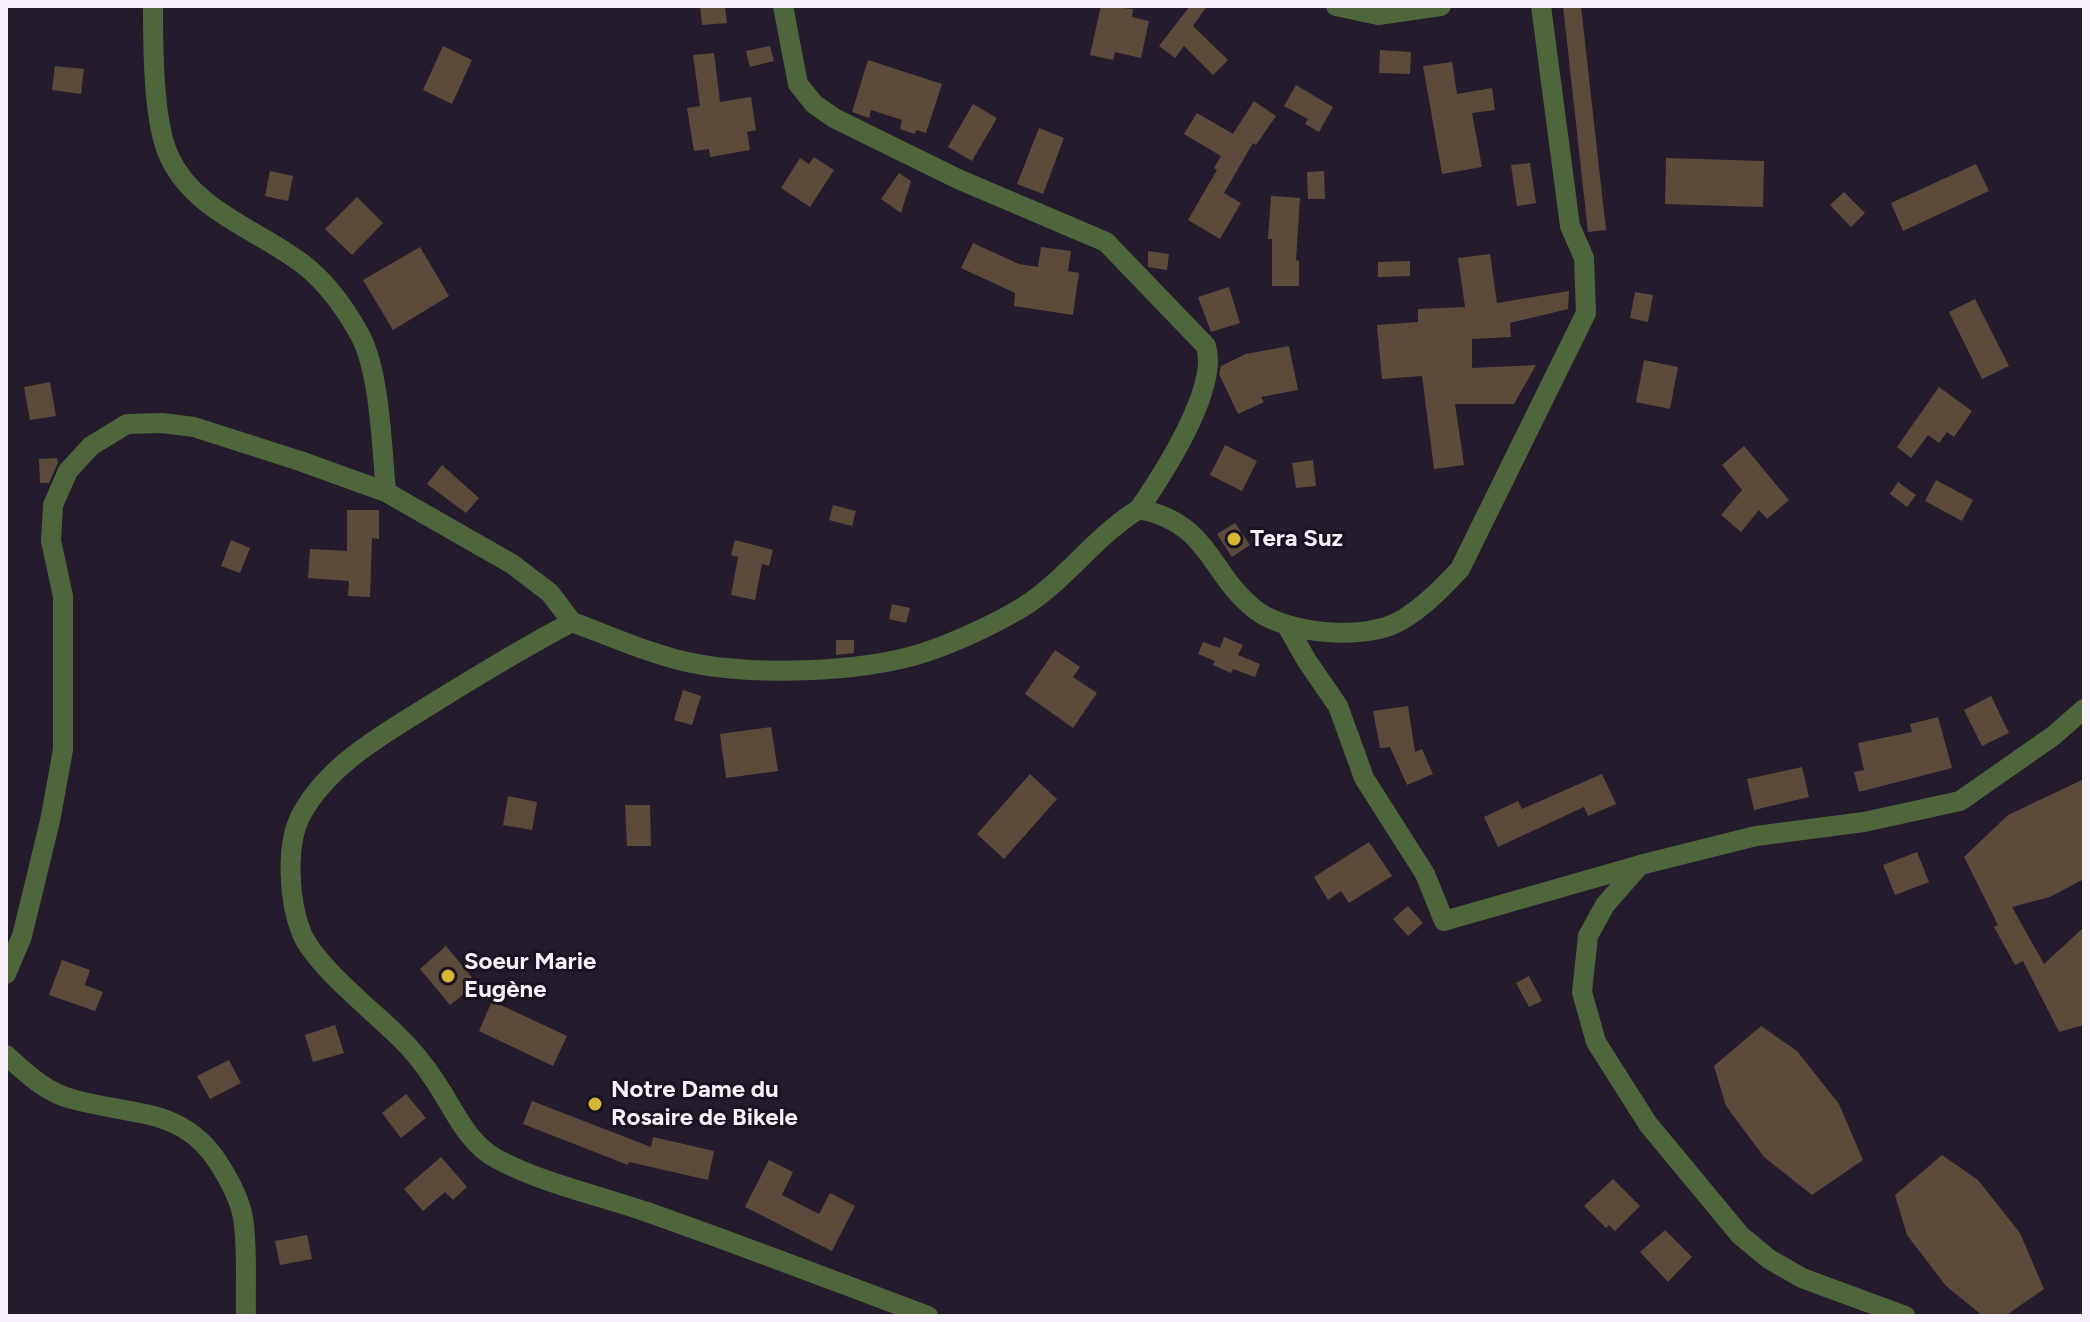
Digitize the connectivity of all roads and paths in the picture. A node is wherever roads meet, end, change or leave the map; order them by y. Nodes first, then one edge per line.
1 (153, 6) edge
2 (783, 6) edge
3 (1336, 6) edge
4 (1441, 6) edge
5 (1541, 6) edge
6 (386, 492) junction
7 (1139, 509) junction
8 (572, 622) junction
9 (1287, 626) junction
10 (2084, 709) edge
11 (1640, 865) junction
12 (6, 974) edge
13 (6, 1055) edge
14 (246, 1316) edge
15 (928, 1316) edge
16 (1905, 1316) edge

1 - 6 street
2 - 7 street
3 - 4 street
5 - 9 street
6 - 8 street
6 - 12 street
7 - 8 street
7 - 9 street
8 - 15 street
9 - 11 street
10 - 11 street
11 - 16 street
13 - 14 street

